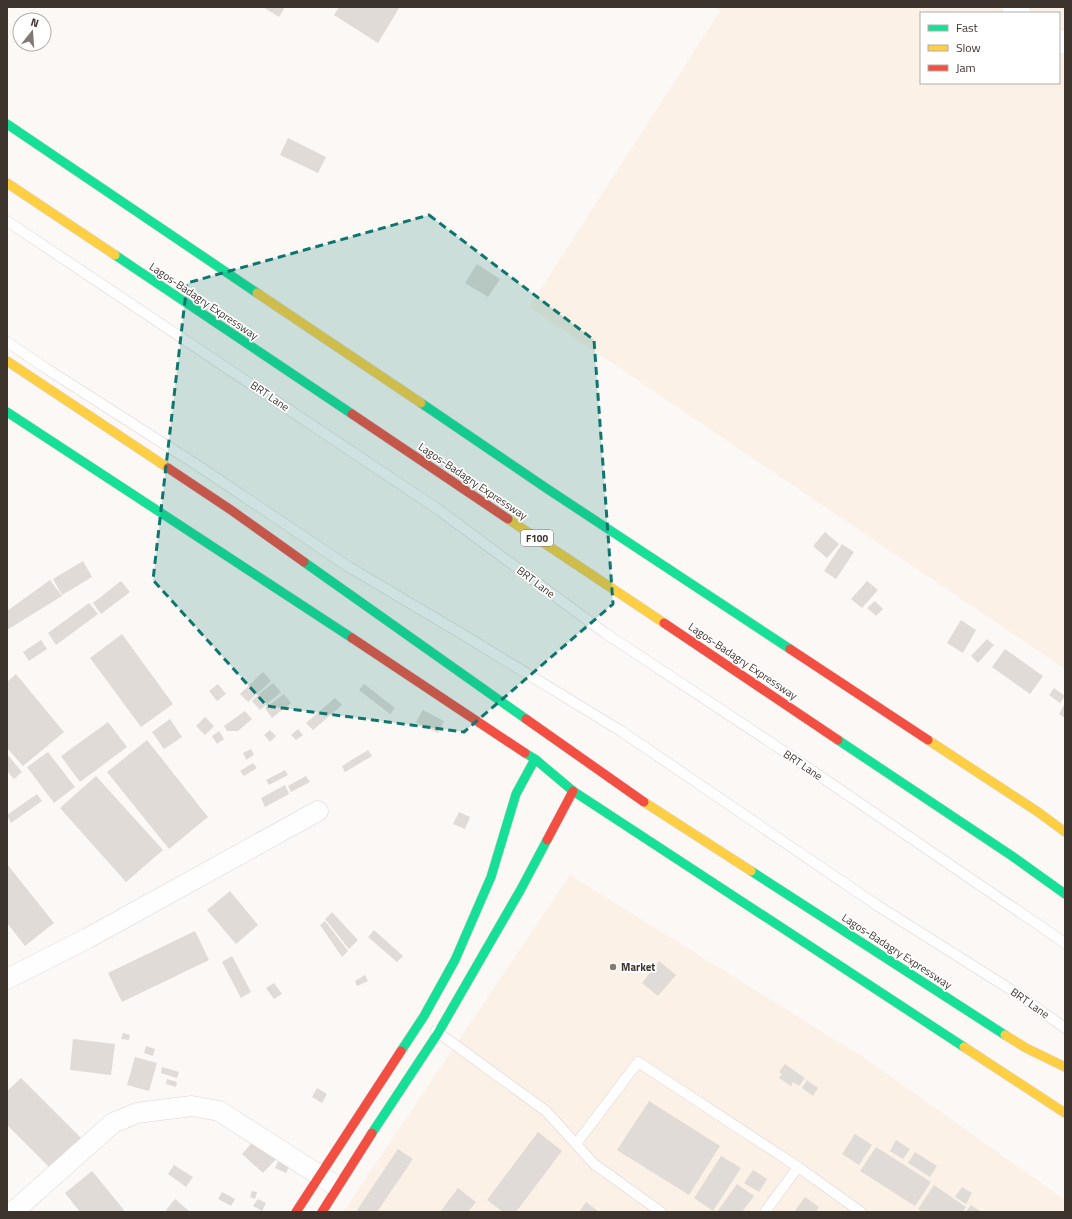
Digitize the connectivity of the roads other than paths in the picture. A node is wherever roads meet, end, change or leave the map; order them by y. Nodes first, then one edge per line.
1 (7, 124) edge
2 (7, 183) edge
3 (7, 221) edge
4 (7, 342) edge
5 (7, 361) edge
6 (7, 412) edge
7 (535, 759) junction
8 (573, 791) junction
9 (318, 811) dead end
10 (1065, 832) edge
11 (1065, 894) edge
12 (1065, 943) edge
13 (7, 979) edge
14 (424, 1016) junction
15 (1065, 1028) edge
16 (438, 1033) junction
17 (1065, 1067) edge
18 (1065, 1114) edge
19 (576, 1144) junction
20 (798, 1167) junction
21 (321, 1175) junction
22 (338, 1186) junction
23 (13, 1212) edge
24 (296, 1212) edge
25 (322, 1212) edge
26 (661, 1212) edge
27 (765, 1212) edge
28 (861, 1212) edge

1 - 10 main road
2 - 11 main road, Lagos-Badagry Expressway / F100
3 - 12 lane, BRT Lane
4 - 15 lane, BRT Lane
5 - 17 main road, Lagos-Badagry Expressway
6 - 7 main road
7 - 8 main road
7 - 14 main road
8 - 16 main road
8 - 18 main road
9 - 13 street
14 - 16 lane
14 - 21 main road
16 - 19 lane
16 - 22 main road
19 - 20 lane
19 - 26 lane
20 - 27 lane
20 - 28 lane
21 - 22 street
21 - 23 street
21 - 24 main road
22 - 25 main road

